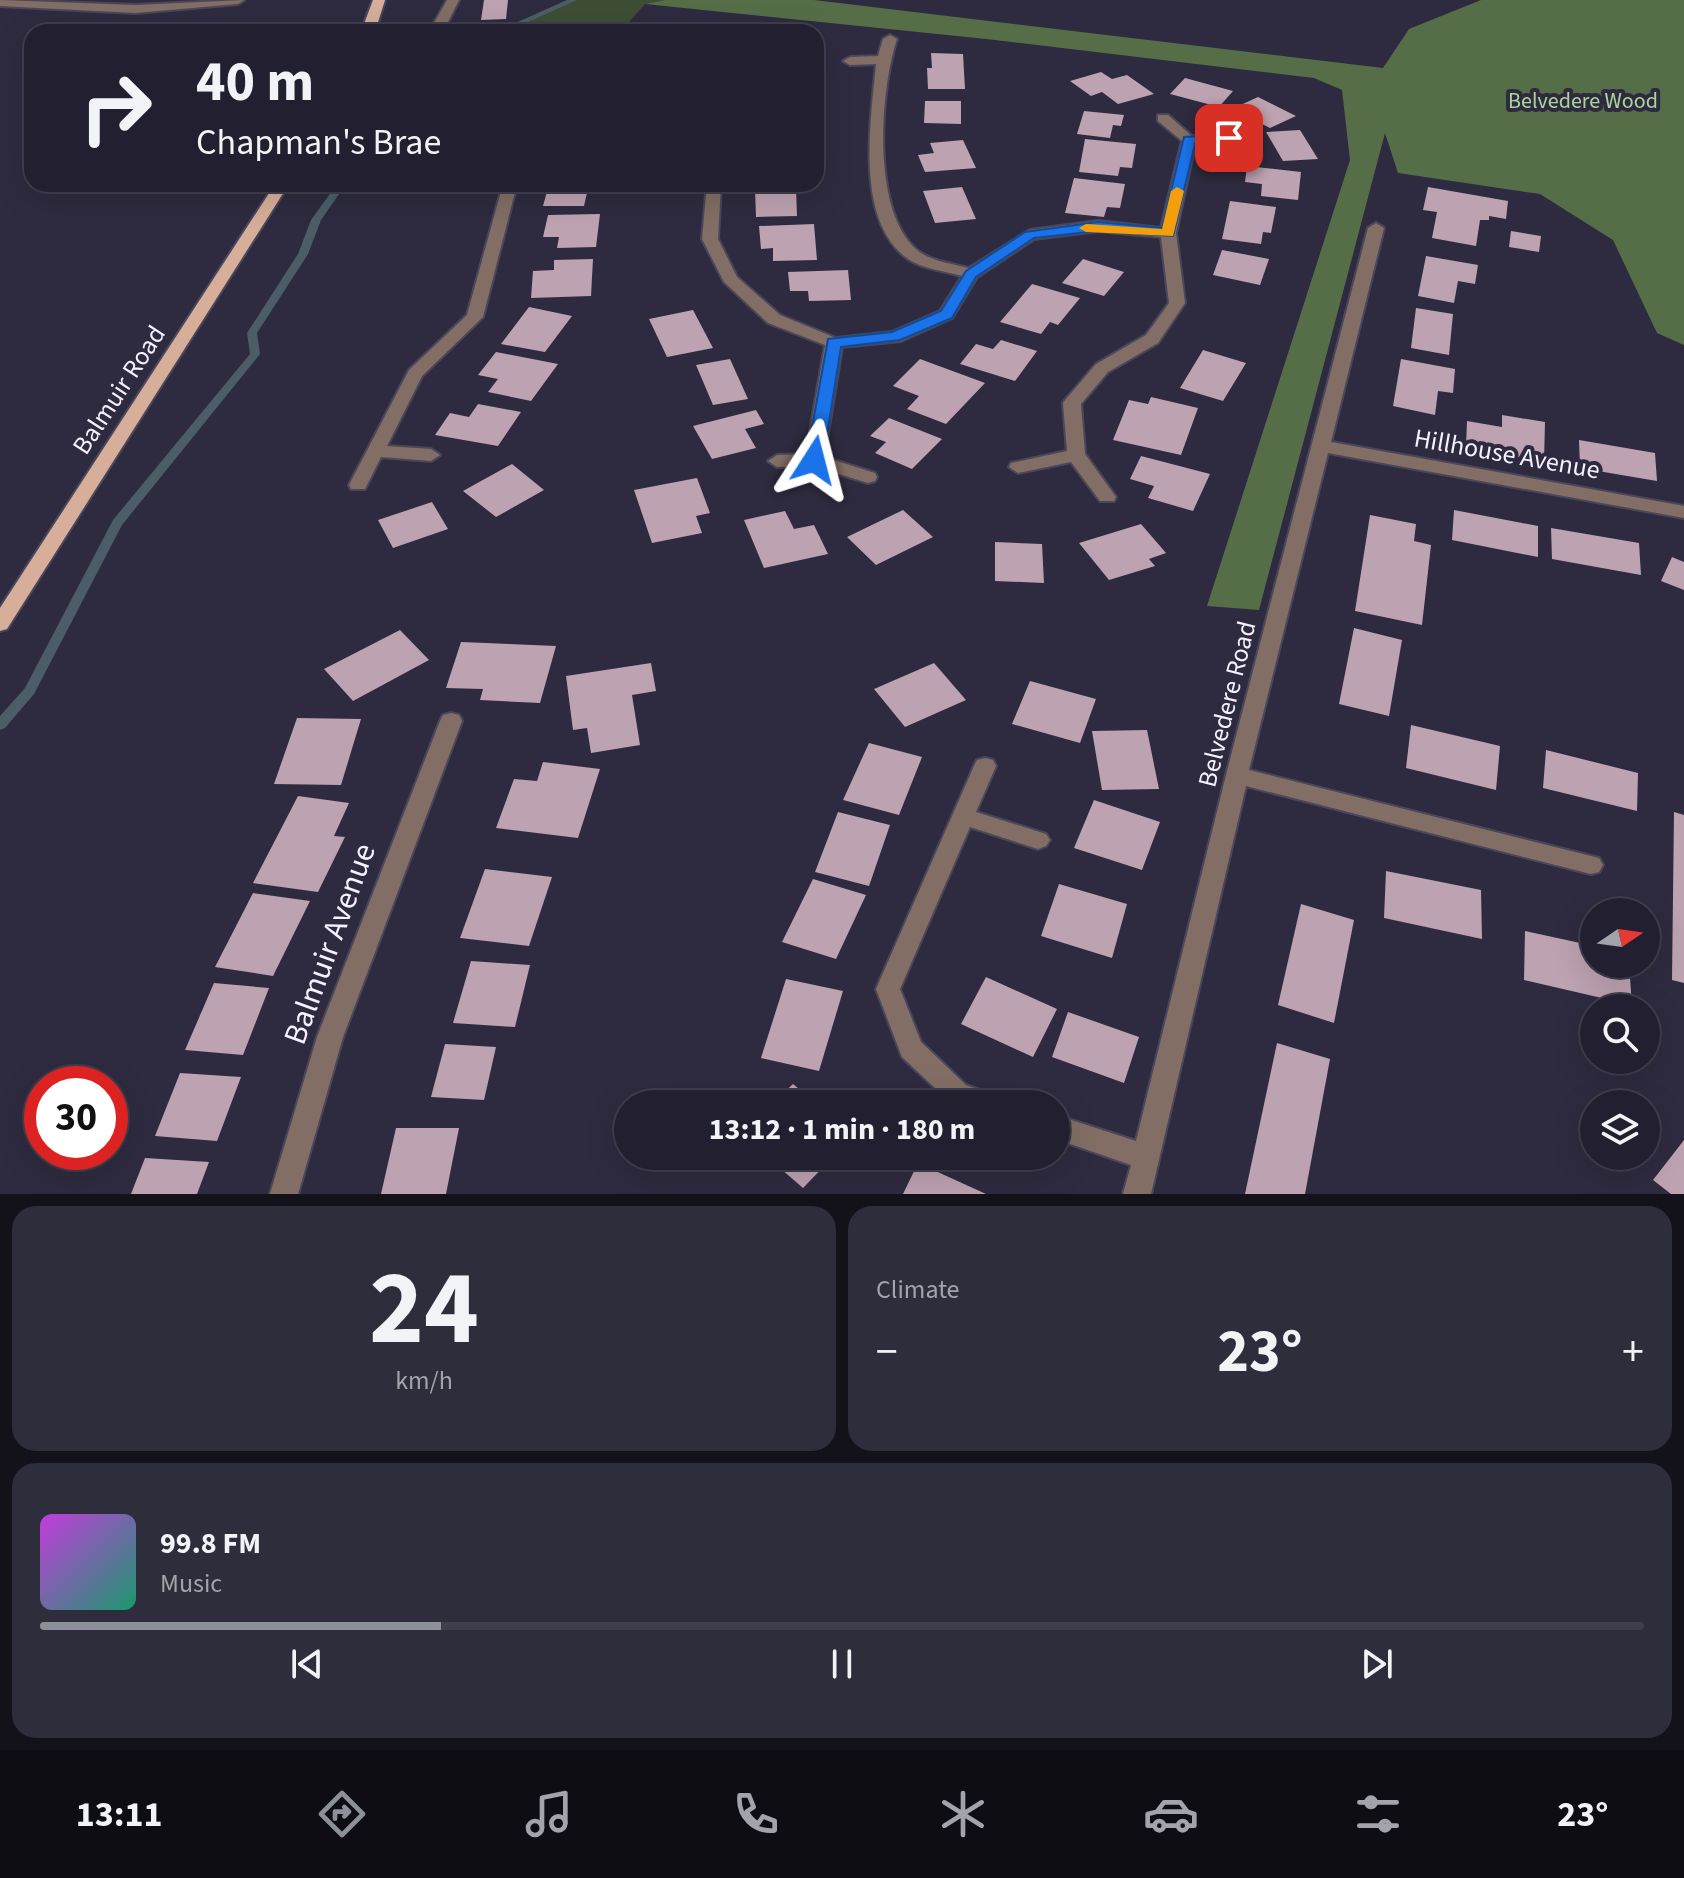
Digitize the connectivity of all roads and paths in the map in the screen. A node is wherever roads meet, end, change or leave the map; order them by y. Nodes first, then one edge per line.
1 (238, 0) edge
2 (379, 0) edge
3 (453, 0) edge
4 (0, 2) edge
5 (371, 24) edge
6 (441, 24) edge
7 (890, 39) dead end
8 (883, 60) junction
9 (850, 61) dead end
10 (1163, 118) dead end
11 (1229, 138) dead end
12 (1189, 140) junction
13 (277, 192) edge
14 (508, 192) edge
15 (713, 192) edge
16 (1376, 228) dead end
17 (1168, 233) junction
18 (971, 274) junction
19 (834, 343) junction
20 (1320, 446) junction
21 (376, 451) junction
22 (431, 455) dead end
23 (1076, 455) junction
24 (814, 460) junction
25 (777, 461) dead end
26 (1018, 467) dead end
27 (868, 477) dead end
28 (358, 485) dead end
29 (1107, 497) dead end
30 (1684, 512) edge
31 (0, 624) edge
32 (451, 721) dead end
33 (985, 766) dead end
34 (1237, 775) junction
35 (962, 816) junction
36 (1038, 840) dead end
37 (1591, 865) dead end
38 (953, 1090) edge
39 (1070, 1132) edge
40 (1145, 1157) junction
41 (284, 1194) edge
42 (1137, 1194) edge

1 - 4 street
2 - 5 main road
3 - 6 street
7 - 8 street
8 - 9 street
8 - 18 street
10 - 12 street
11 - 12 street
12 - 17 street
13 - 31 main road, Balmuir Road
14 - 21 street
15 - 19 street
16 - 20 street, Belvedere Road
17 - 18 street
17 - 23 street
18 - 19 street
19 - 24 street
20 - 30 street, Hillhouse Avenue
20 - 34 street, Belvedere Road
21 - 22 street
21 - 28 street
23 - 26 street
23 - 29 street
24 - 25 street
24 - 27 street
32 - 41 street, Balmuir Avenue
33 - 35 street
34 - 37 street
34 - 40 street, Belvedere Road
35 - 36 street
35 - 38 street
39 - 40 street
40 - 42 street, Belvedere Road

